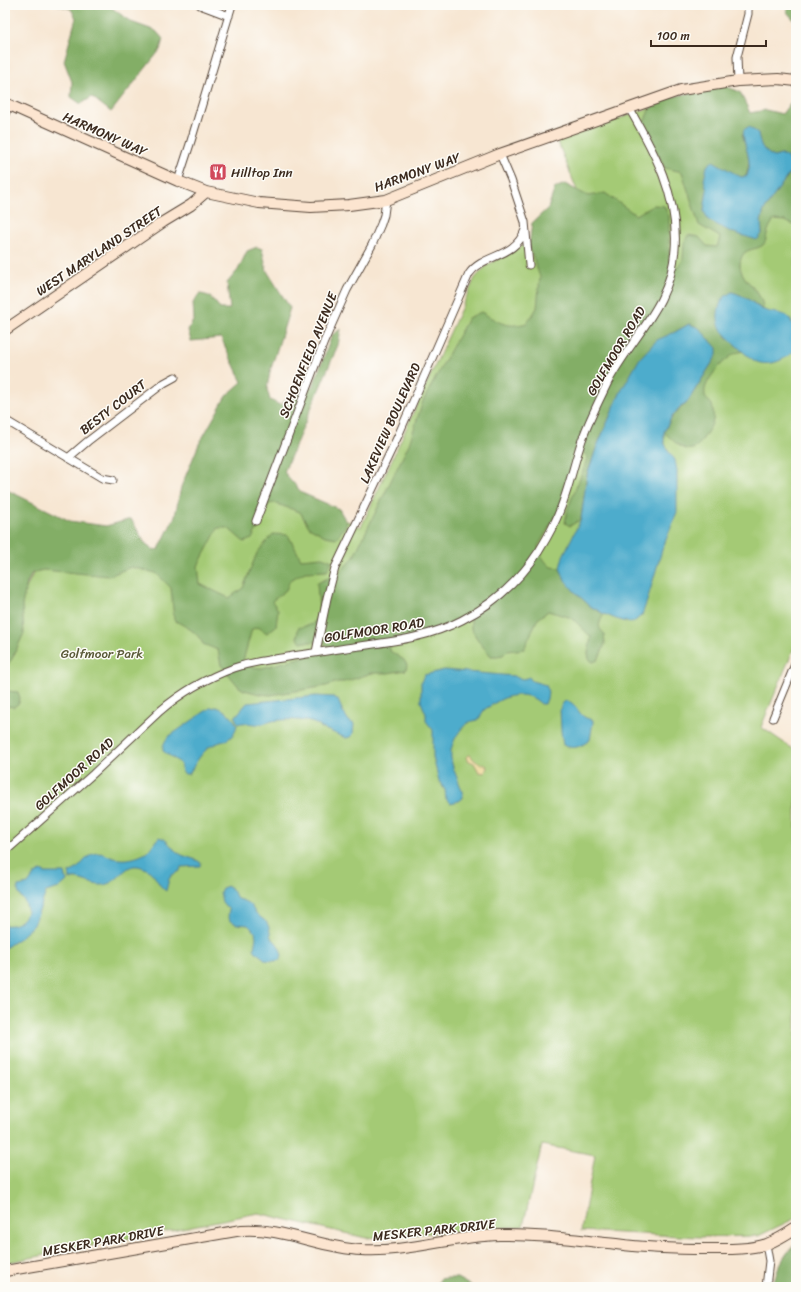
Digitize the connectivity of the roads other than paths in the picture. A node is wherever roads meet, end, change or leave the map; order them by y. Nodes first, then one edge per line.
1 (200, 5) edge
2 (232, 5) edge
3 (748, 5) edge
4 (229, 16) junction
5 (738, 81) junction
6 (796, 81) edge
7 (6, 107) edge
8 (629, 108) junction
9 (500, 154) junction
10 (178, 181) junction
11 (206, 192) junction
12 (386, 200) junction
13 (525, 230) junction
14 (529, 265) dead end
15 (5, 330) edge
16 (175, 377) dead end
17 (5, 420) edge
18 (68, 458) junction
19 (113, 480) dead end
20 (256, 521) dead end
21 (316, 652) junction
22 (796, 662) edge
23 (773, 718) dead end
24 (5, 852) edge
25 (796, 1228) edge
26 (766, 1244) junction
27 (5, 1271) edge
28 (766, 1287) edge

1 - 4 street
2 - 4 street
3 - 5 street
4 - 10 street
5 - 6 street, HARMONY WAY
5 - 8 street, HARMONY WAY
7 - 10 street, HARMONY WAY
8 - 9 street, HARMONY WAY
8 - 21 street, GOLFMOOR ROAD
9 - 12 street, HARMONY WAY
9 - 13 street
10 - 11 street, HARMONY WAY
11 - 12 street, HARMONY WAY
11 - 15 street, WEST MARYLAND STREET
12 - 20 street, SCHOENFIELD AVENUE
13 - 14 street
13 - 21 street, LAKEVIEW BOULEVARD
16 - 18 street, BESTY COURT
17 - 18 street
18 - 19 street
21 - 24 street, GOLFMOOR ROAD
22 - 23 street
25 - 26 street, MESKER PARK DRIVE
26 - 27 street, MESKER PARK DRIVE
26 - 28 street

